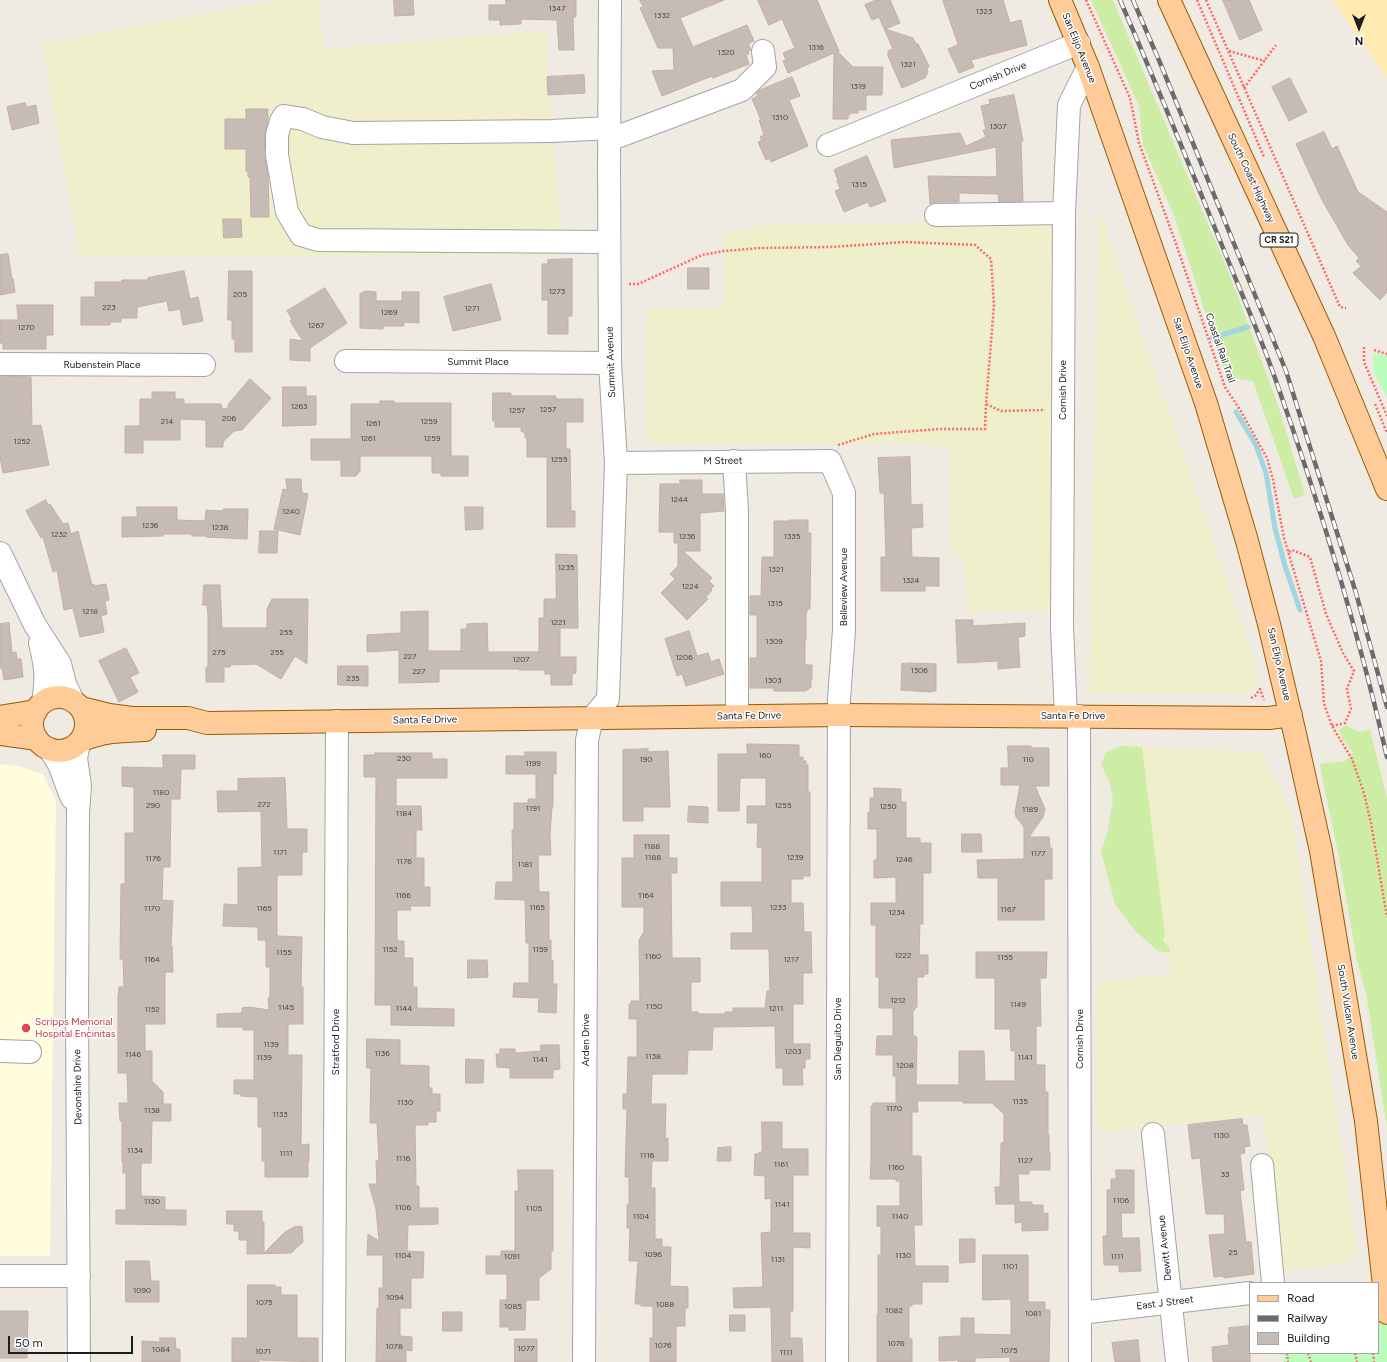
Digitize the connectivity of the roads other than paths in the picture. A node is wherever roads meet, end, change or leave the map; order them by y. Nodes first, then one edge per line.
1 (610, 0) edge
2 (1060, 0) edge
3 (1169, 0) edge
4 (1079, 43) junction
5 (763, 51) dead end
6 (1088, 67) junction
7 (603, 132) junction
8 (828, 145) dead end
9 (1064, 213) junction
10 (936, 215) dead end
11 (609, 242) junction
12 (346, 361) dead end
13 (610, 363) junction
14 (0, 364) edge
15 (204, 366) dead end
16 (734, 461) junction
17 (830, 461) joint
18 (616, 463) junction
19 (1387, 489) edge
20 (0, 553) edge
21 (35, 625) junction
22 (77, 705) junction
23 (40, 707) junction
24 (840, 715) junction
25 (1291, 715) junction
26 (737, 716) junction
27 (1072, 716) junction
28 (0, 717) edge
29 (592, 718) junction
30 (337, 721) junction
31 (206, 723) junction
32 (0, 734) edge
33 (79, 742) junction
34 (43, 744) junction
35 (78, 812) junction
36 (0, 1052) edge
37 (30, 1052) dead end
38 (1153, 1134) dead end
39 (1262, 1165) dead end
40 (0, 1276) edge
41 (79, 1276) junction
42 (1274, 1282) edge
43 (1381, 1283) edge
44 (1249, 1293) edge
45 (1171, 1303) junction
46 (1387, 1313) edge
47 (1080, 1314) junction
48 (79, 1362) edge
49 (334, 1362) edge
50 (584, 1362) edge
51 (837, 1362) edge
52 (1080, 1362) edge
53 (1178, 1362) edge

1 - 7 street, Summit Avenue
2 - 4 main road, San Elijo Avenue
3 - 19 main road, South Coast Highway / CR S21
4 - 6 main road, San Elijo Avenue
4 - 8 street, Cornish Drive
5 - 7 street
6 - 9 street, Cornish Drive
6 - 25 main road, San Elijo Avenue
7 - 11 street, Summit Avenue
7 - 11 street
9 - 10 street
9 - 27 street, Cornish Drive
11 - 13 street, Summit Avenue
12 - 13 street, Summit Place
13 - 18 street, Summit Avenue
14 - 15 street, Rubenstein Place
16 - 17 street, M Street
16 - 18 street, M Street
16 - 26 street
17 - 24 street, Belleview Avenue
18 - 29 street, Summit Avenue
20 - 21 street
21 - 22 street
21 - 23 street
22 - 23 main road
22 - 31 main road, Santa Fe Drive
22 - 33 main road
23 - 28 main road
23 - 34 main road
24 - 26 main road, Santa Fe Drive
24 - 27 main road, Santa Fe Drive
24 - 51 street, San Dieguito Drive
25 - 27 main road, Santa Fe Drive
25 - 43 main road, South Vulcan Avenue
26 - 29 main road, Santa Fe Drive
27 - 47 street, Cornish Drive
29 - 30 main road, Santa Fe Drive
29 - 50 street, Arden Drive
30 - 31 main road, Santa Fe Drive
30 - 49 street, Stratford Drive
31 - 33 main road, Santa Fe Drive
32 - 34 main road
33 - 34 main road
33 - 35 street, Devonshire Drive
34 - 35 street, Devonshire Drive
35 - 41 street, Devonshire Drive
36 - 37 street
38 - 45 street, Dewitt Avenue
39 - 42 street
40 - 41 street
41 - 48 street, Devonshire Drive
43 - 46 main road, South Vulcan Avenue
44 - 45 street, East J Street
45 - 47 street, East J Street
45 - 53 street, Dewitt Avenue
47 - 52 street, Cornish Drive

